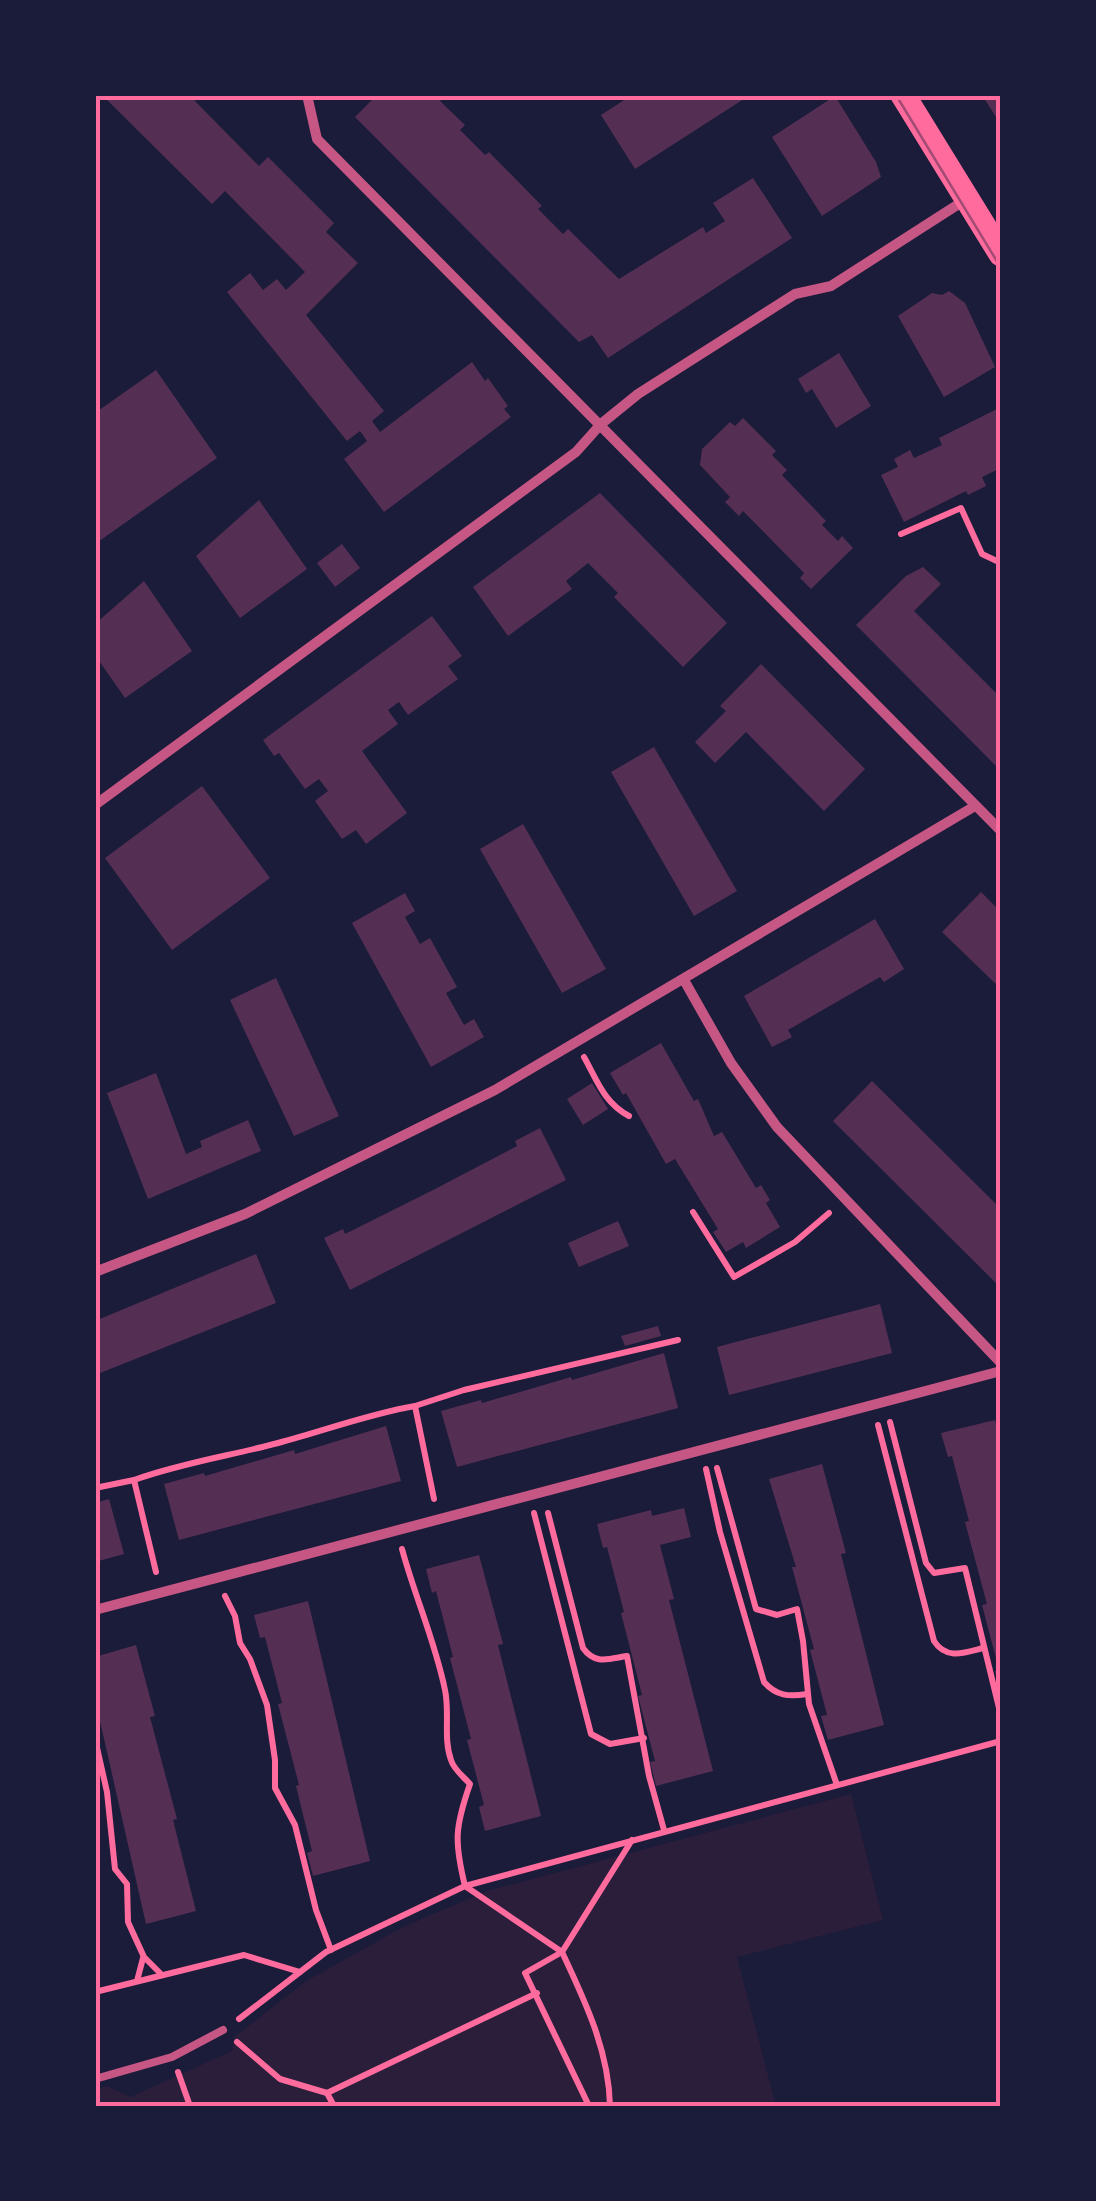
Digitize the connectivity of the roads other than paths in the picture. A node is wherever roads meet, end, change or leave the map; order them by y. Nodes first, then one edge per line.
1 (307, 95) edge
2 (903, 95) edge
3 (968, 198) junction
4 (1001, 254) edge
5 (601, 424) junction
6 (95, 805) edge
7 (975, 806) junction
8 (1001, 831) edge
9 (684, 980) junction
10 (95, 1272) edge
11 (1001, 1363) edge
12 (1001, 1371) edge
13 (95, 1610) edge
14 (223, 2030) road end
15 (95, 2079) edge

1 - 5 street
2 - 3 main road
3 - 4 main road
3 - 5 street
5 - 6 street
5 - 7 street
7 - 8 street
7 - 9 street
9 - 10 street
9 - 11 street
12 - 13 street
14 - 15 lane

